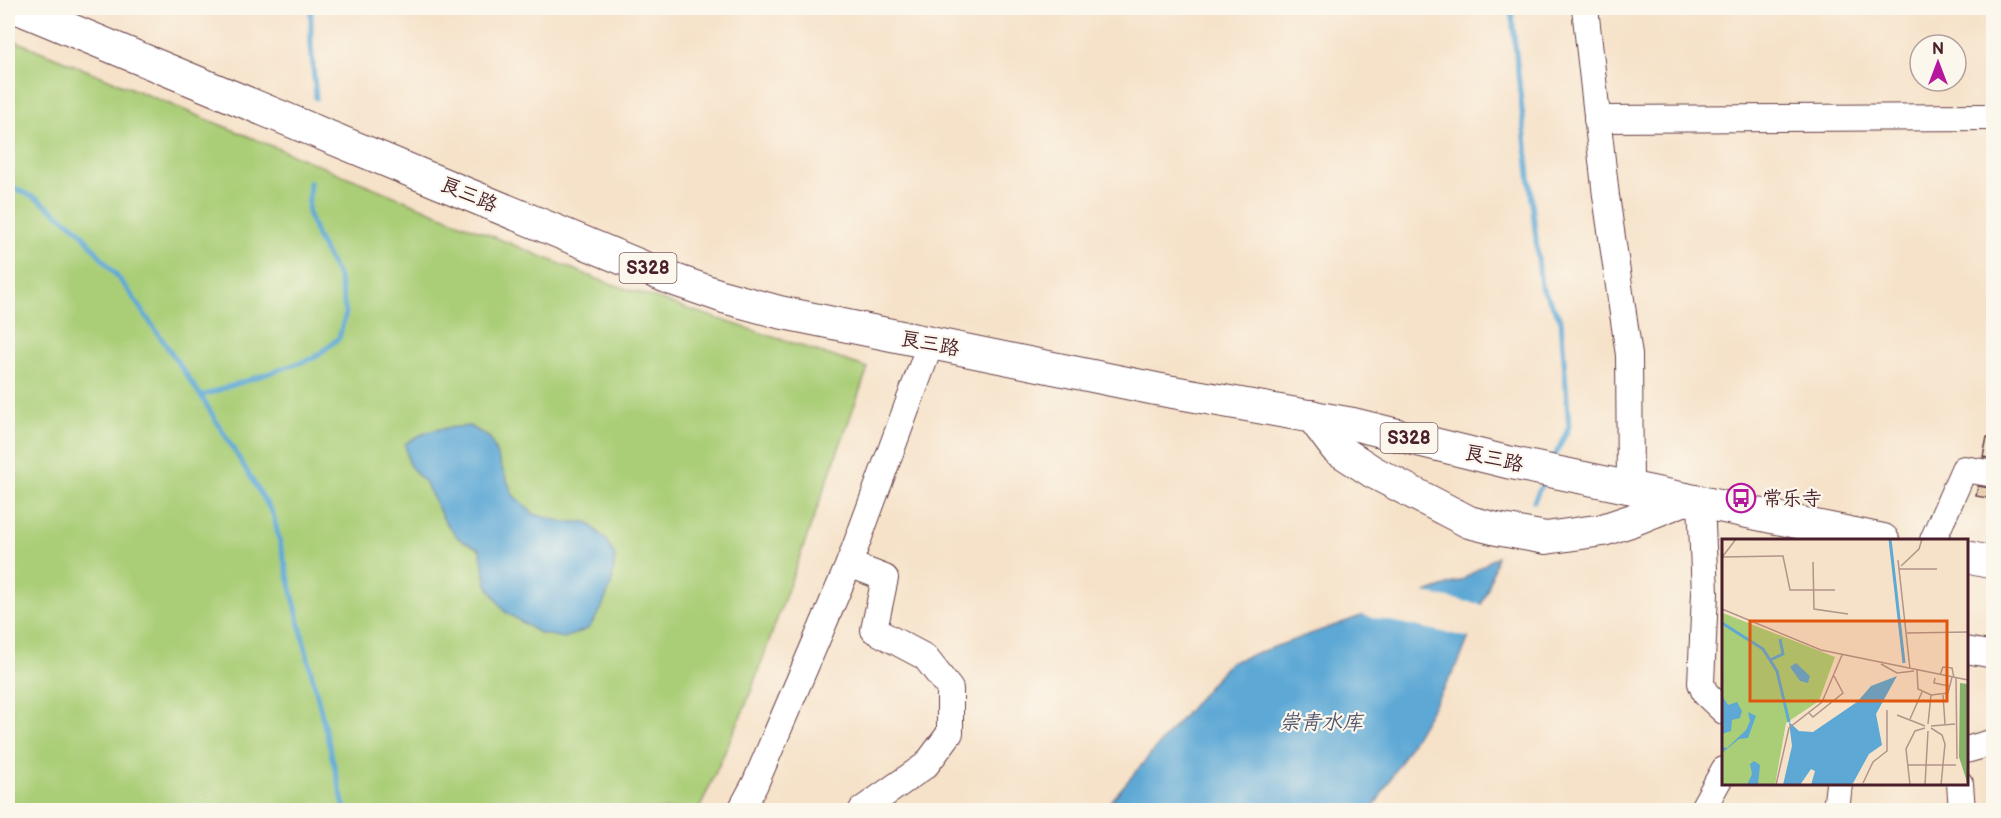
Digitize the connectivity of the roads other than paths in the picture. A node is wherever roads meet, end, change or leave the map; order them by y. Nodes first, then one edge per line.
1 (18, 8) edge
2 (1585, 8) edge
3 (1994, 117) edge
4 (1597, 119) junction
5 (931, 342) junction
6 (1312, 416) junction
7 (1994, 474) edge
8 (1630, 488) junction
9 (1693, 501) junction
10 (1865, 539) edge
11 (1933, 539) edge
12 (1968, 557) edge
13 (1994, 563) edge
14 (849, 564) junction
15 (1714, 567) edge
16 (1968, 650) edge
17 (1994, 655) edge
18 (1722, 709) edge
19 (1994, 742) edge
20 (1968, 749) edge
21 (1722, 774) edge
22 (1839, 785) edge
23 (1960, 785) edge
24 (741, 810) edge
25 (862, 810) edge
26 (1702, 810) edge
27 (1836, 810) edge
28 (1962, 810) edge

1 - 5 main road, 良三路 / S328
2 - 4 street
3 - 4 street
4 - 8 street
5 - 6 main road, 良三路 / S328
5 - 14 street
6 - 8 main road, 良三路 / S328
6 - 9 main road
7 - 11 street
8 - 9 main road, 良三路 / S328
9 - 10 main road, 良三路 / S328
9 - 15 street
12 - 13 main road
14 - 24 street
14 - 25 street
15 - 18 street
16 - 17 street
19 - 20 street
21 - 26 street
22 - 27 street
23 - 28 street

